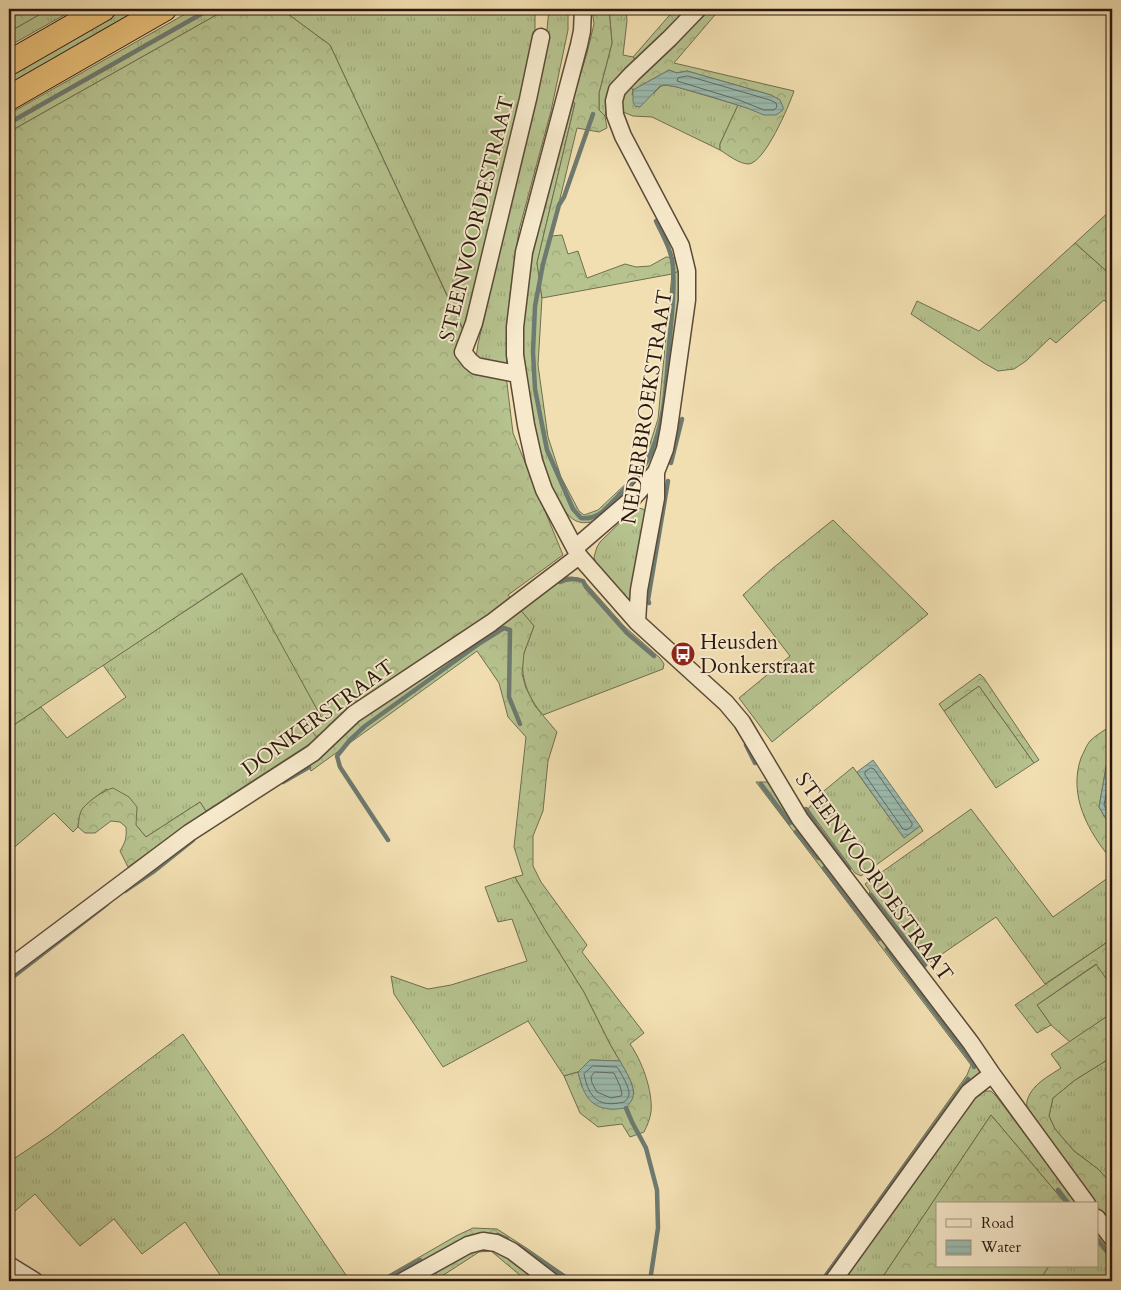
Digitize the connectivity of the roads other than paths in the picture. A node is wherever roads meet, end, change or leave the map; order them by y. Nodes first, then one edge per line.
1 (103, 9) edge
2 (164, 9) edge
3 (583, 9) edge
4 (698, 9) edge
5 (541, 37) dead end
6 (9, 64) edge
7 (9, 98) edge
8 (517, 374) junction
9 (656, 472) junction
10 (577, 552) junction
11 (637, 622) junction
12 (9, 968) edge
13 (992, 1074) junction
14 (1086, 1202) edge
15 (1098, 1219) edge
16 (1112, 1238) edge
17 (9, 1265) edge
18 (35, 1281) edge
19 (403, 1281) edge
20 (551, 1281) edge
21 (833, 1281) edge

1 - 6 highway
2 - 7 highway
3 - 8 street, STEENVOORDESTRAAT
4 - 9 street, NEDERBROEKSTRAAT
5 - 8 street, STEENVOORDESTRAAT
8 - 10 street, STEENVOORDESTRAAT
9 - 10 street, DONKERSTRAAT
9 - 11 street, NEDERBROEKSTRAAT
10 - 11 street, STEENVOORDESTRAAT
10 - 12 street, DONKERSTRAAT
11 - 13 street, STEENVOORDESTRAAT
13 - 14 street, STEENVOORDESTRAAT
13 - 21 street
15 - 16 street
17 - 18 street
19 - 20 street

